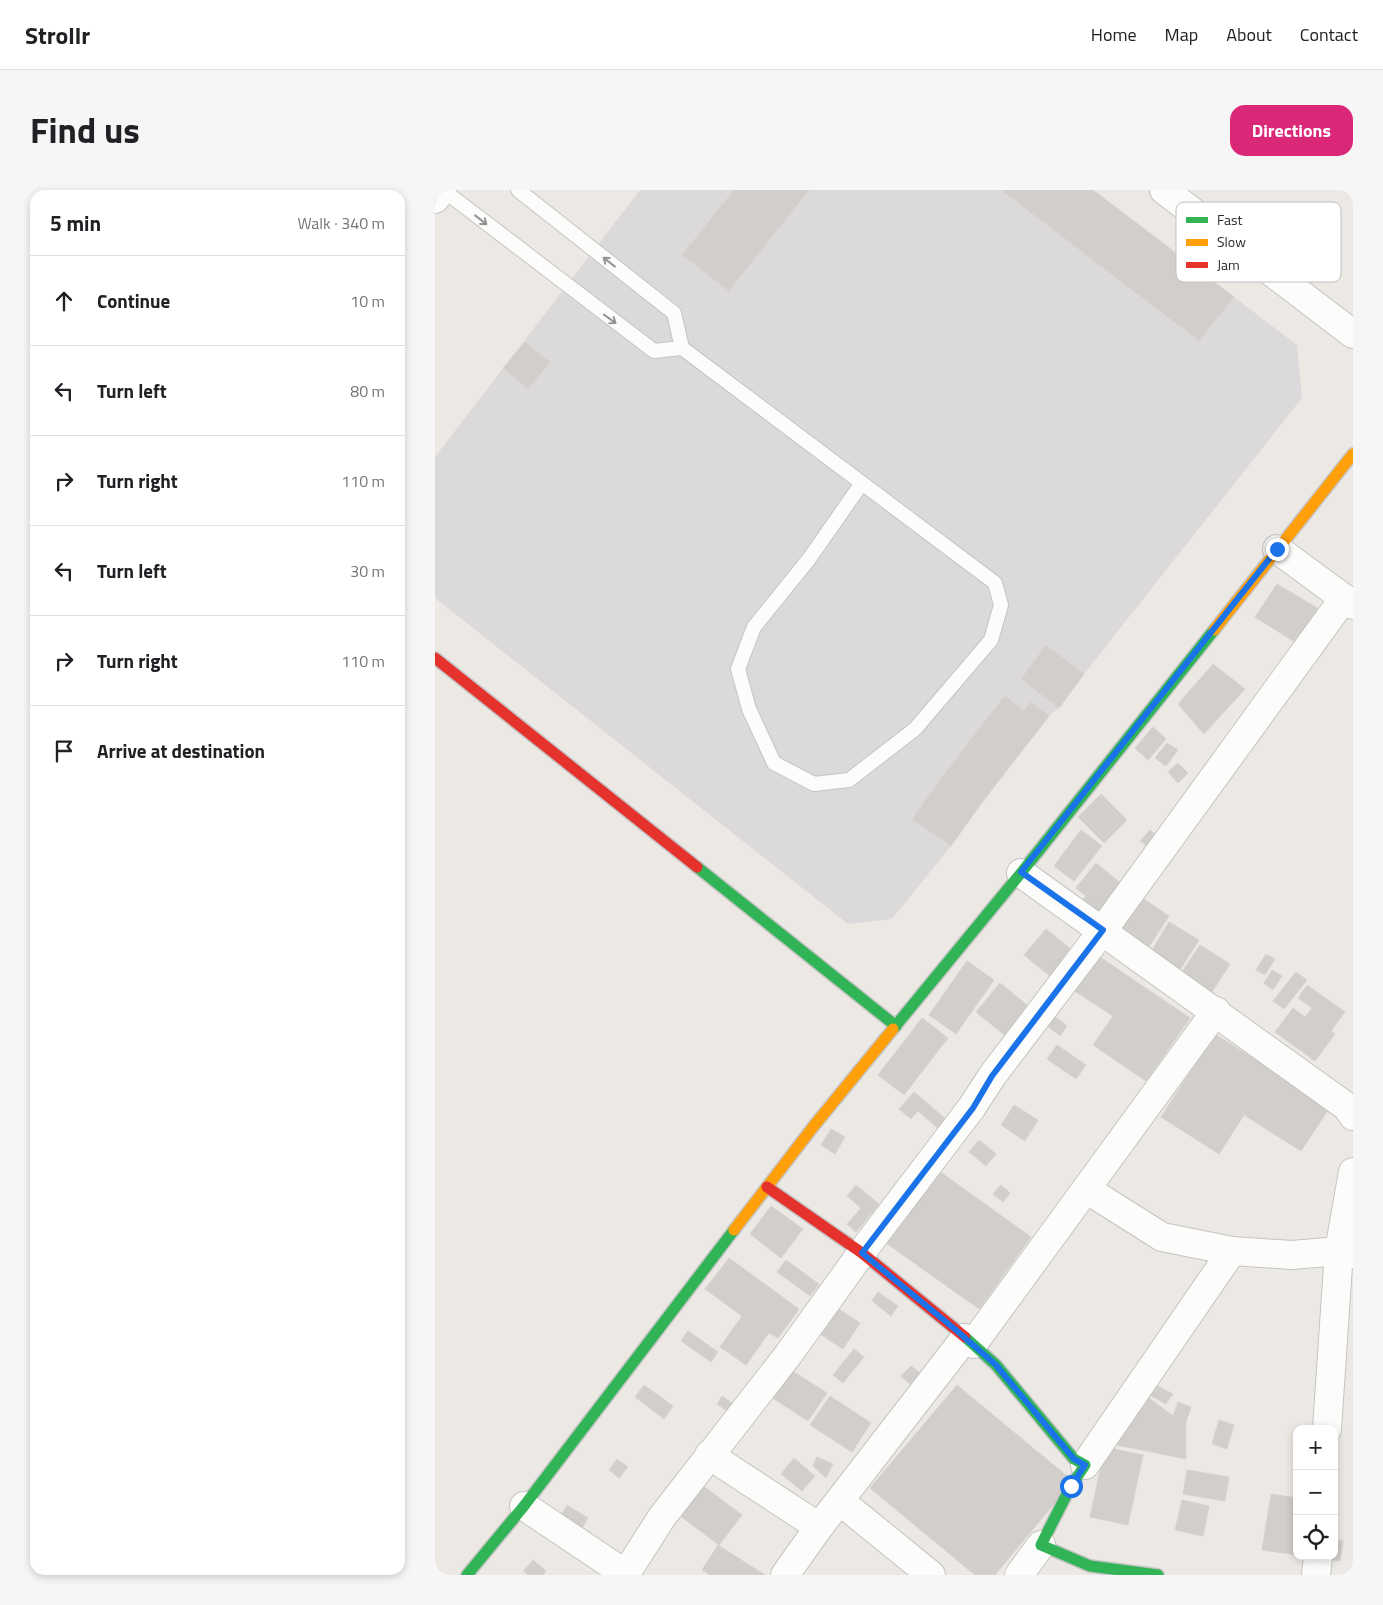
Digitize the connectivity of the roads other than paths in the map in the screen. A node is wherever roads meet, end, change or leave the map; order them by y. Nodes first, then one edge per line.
1 (443, 190) edge
2 (518, 190) edge
3 (1164, 190) edge
4 (435, 199) edge
5 (1180, 202) edge
6 (1285, 282) edge
7 (1353, 334) edge
8 (682, 348) junction
9 (1353, 454) edge
10 (862, 483) junction
11 (1277, 549) junction
12 (1348, 602) edge
13 (435, 658) edge
14 (1021, 872) junction
15 (1103, 930) junction
16 (1216, 1011) junction
17 (896, 1026) junction
18 (1353, 1116) edge
19 (1353, 1172) edge
20 (767, 1187) junction
21 (1086, 1189) junction
22 (1231, 1251) junction
23 (862, 1253) junction
24 (1346, 1253) edge
25 (969, 1341) junction
26 (1327, 1425) edge
27 (709, 1454) junction
28 (1085, 1465) junction
29 (840, 1501) junction
30 (524, 1506) junction
31 (819, 1527) junction
32 (1041, 1546) junction
33 (1318, 1560) edge
34 (467, 1575) edge
35 (626, 1575) edge
36 (785, 1575) edge
37 (931, 1575) edge
38 (1019, 1575) edge
39 (1157, 1575) edge
40 (1316, 1575) edge

1 - 4 street
1 -> 8 lane
8 -> 2 lane
3 - 5 street
6 - 7 street
8 - 10 lane
9 - 11 street
10 - 10 lane
11 - 12 street
11 - 14 street
12 - 15 street
13 - 17 street
14 - 15 street
14 - 17 street
15 - 16 street
15 - 23 street
16 - 18 street
16 - 21 street
17 - 20 street
19 - 24 street
20 - 23 street
20 - 30 street
21 - 22 street
21 - 25 street
22 - 24 street
22 - 28 street
23 - 25 street
23 - 27 street
24 - 26 street
25 - 28 street
25 - 29 street
27 - 31 street
27 - 35 street
28 - 32 street
29 - 31 street
29 - 37 street
30 - 34 street
30 - 35 street
31 - 36 street
32 - 38 street
32 - 39 street
33 - 40 street

